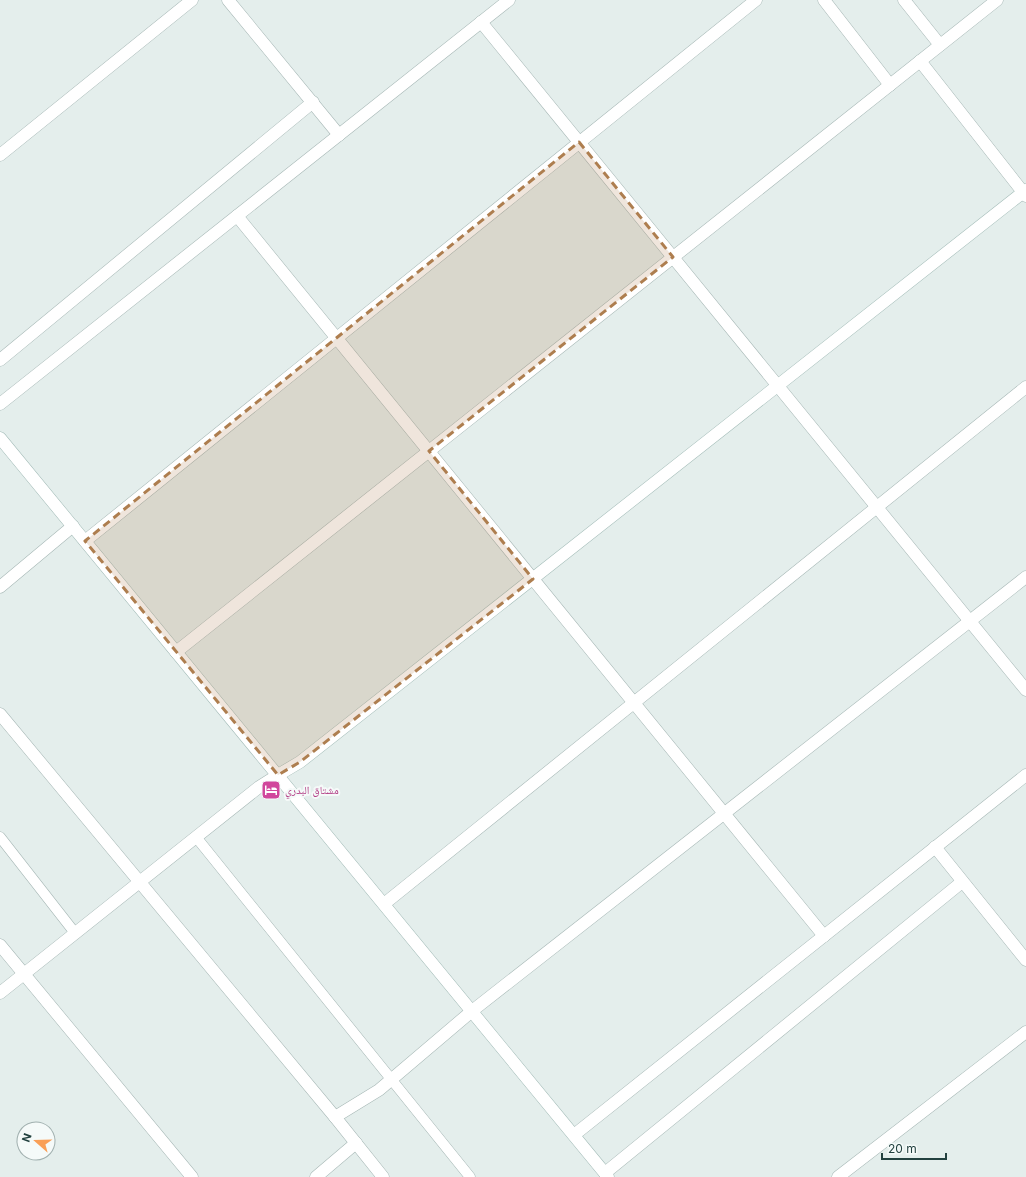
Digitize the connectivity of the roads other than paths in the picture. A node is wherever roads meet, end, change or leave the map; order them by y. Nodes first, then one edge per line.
1 (192, 0) edge
2 (228, 0) edge
3 (509, 0) edge
4 (756, 0) edge
5 (824, 0) edge
6 (904, 0) edge
7 (997, 0) edge
8 (481, 22) junction
9 (940, 45) junction
10 (920, 61) junction
11 (890, 85) junction
12 (313, 102) junction
13 (339, 135) junction
14 (579, 142) junction
15 (0, 155) edge
16 (1025, 193) edge
17 (237, 216) junction
18 (673, 257) junction
19 (336, 338) junction
20 (0, 360) edge
21 (778, 386) junction
22 (1026, 387) edge
23 (0, 404) edge
24 (0, 438) edge
25 (429, 451) junction
26 (877, 507) junction
27 (73, 526) junction
28 (85, 540) junction
29 (1026, 577) edge
30 (533, 579) junction
31 (0, 587) edge
32 (970, 622) junction
33 (176, 652) junction
34 (1026, 690) edge
35 (634, 702) junction
36 (0, 714) edge
37 (278, 775) junction
38 (1026, 775) edge
39 (725, 814) junction
40 (0, 837) edge
41 (196, 837) junction
42 (935, 847) junction
43 (140, 882) junction
44 (962, 882) junction
45 (384, 904) junction
46 (75, 933) junction
47 (824, 936) junction
48 (0, 945) edge
49 (1026, 960) edge
50 (24, 974) junction
51 (0, 993) edge
52 (472, 1012) junction
53 (1026, 1032) edge
54 (391, 1079) junction
55 (335, 1117) junction
56 (574, 1135) junction
57 (356, 1143) junction
58 (607, 1175) edge
59 (192, 1177) edge
60 (316, 1177) edge
61 (383, 1177) edge
62 (470, 1177) edge
63 (838, 1177) edge

1 - 15 street
2 - 12 street
3 - 8 street
4 - 14 street
5 - 11 street
6 - 9 street
7 - 9 street
8 - 13 street
8 - 14 street
9 - 10 street
10 - 11 street
10 - 16 street
11 - 18 street
12 - 13 street
12 - 20 street
13 - 17 street
14 - 18 street
14 - 19 street
16 - 21 street
17 - 19 street
17 - 23 street
18 - 21 street
18 - 25 street
19 - 25 street
19 - 28 street
21 - 26 street
21 - 30 street
22 - 26 street
24 - 27 street
25 - 30 street
25 - 33 street
26 - 32 street
26 - 35 street
27 - 28 street
27 - 31 street
28 - 33 street
29 - 32 street
30 - 35 street
30 - 37 street
32 - 34 street
32 - 39 street
33 - 37 street
35 - 39 street
35 - 45 street
36 - 43 street
37 - 41 street
37 - 45 street
38 - 42 street
39 - 47 street
39 - 52 street
40 - 46 lane
41 - 43 street
41 - 54 lane
42 - 44 street
42 - 47 street
43 - 46 street
43 - 55 street
44 - 49 street
44 - 58 street
45 - 52 street
46 - 50 street
47 - 56 street
48 - 50 street
50 - 51 street
50 - 59 street
52 - 54 street
52 - 56 street
53 - 63 street
54 - 55 street
54 - 62 lane
55 - 57 street
56 - 58 street
57 - 60 street
57 - 61 street

